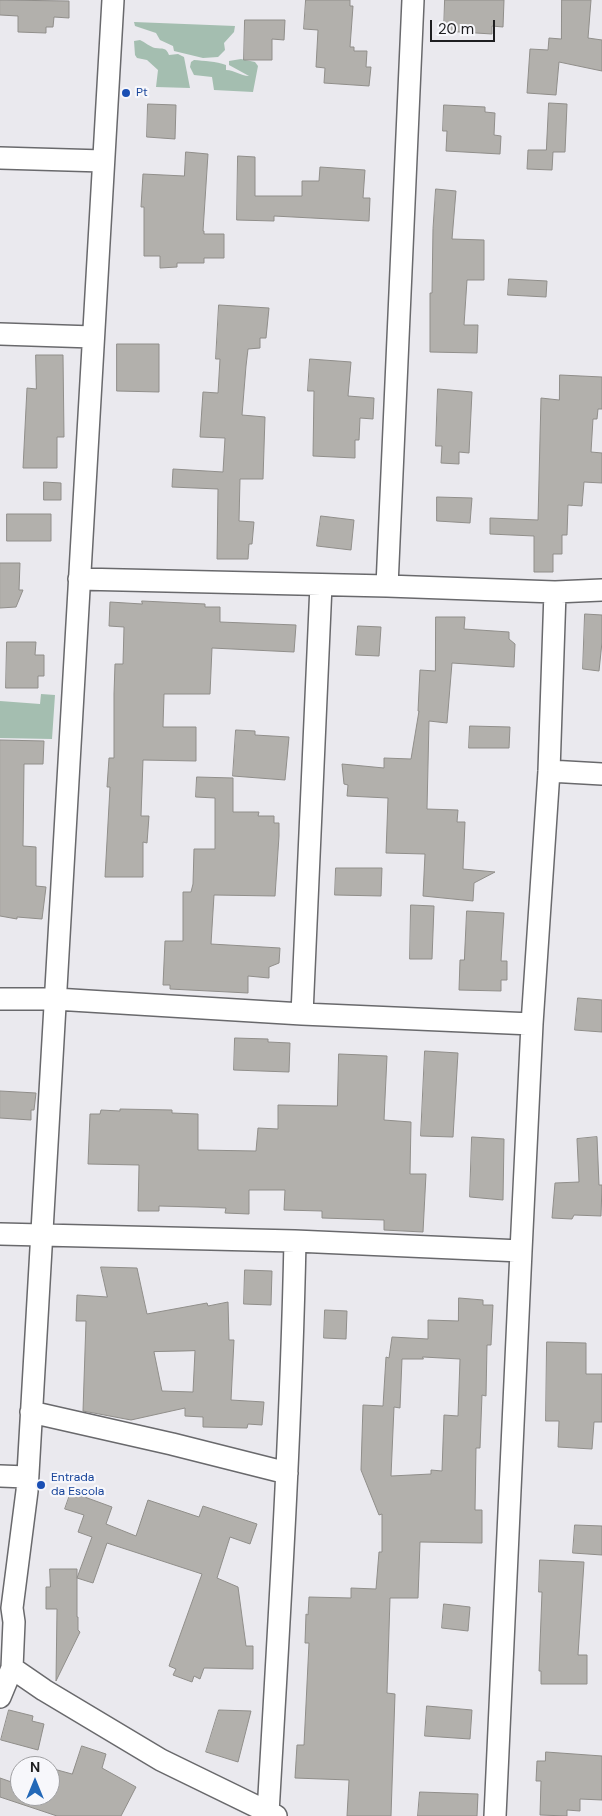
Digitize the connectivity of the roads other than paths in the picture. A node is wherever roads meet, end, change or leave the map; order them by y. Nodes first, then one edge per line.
1 (113, 0) edge
2 (413, 0) edge
3 (0, 158) edge
4 (103, 161) junction
5 (0, 334) edge
6 (92, 337) junction
7 (79, 579) junction
8 (321, 585) junction
9 (387, 586) junction
10 (602, 590) edge
11 (555, 592) junction
12 (548, 771) junction
13 (602, 774) edge
14 (0, 999) edge
15 (55, 999) junction
16 (302, 1014) junction
17 (532, 1024) junction
18 (0, 1234) edge
19 (41, 1234) junction
20 (295, 1241) junction
21 (521, 1251) junction
22 (31, 1412) junction
23 (287, 1473) junction
24 (0, 1476) edge
25 (27, 1477) junction
26 (6, 1608) edge
27 (12, 1668) junction
28 (0, 1697) edge
29 (272, 1814) edge
30 (496, 1816) edge

1 - 4 street
2 - 9 street
3 - 4 street
4 - 6 street
5 - 6 street
6 - 7 street
7 - 8 street
7 - 15 street
8 - 9 street
8 - 16 street
9 - 11 street
10 - 11 street
11 - 12 street
12 - 13 street
12 - 17 street
14 - 15 street
15 - 16 street
15 - 19 street
16 - 17 street
17 - 21 street
18 - 19 street
19 - 20 street
19 - 22 street
20 - 21 street
20 - 23 street
21 - 30 street
22 - 23 street
22 - 25 street
23 - 29 street
24 - 25 street
25 - 26 street
26 - 27 street
27 - 28 street
27 - 29 street

